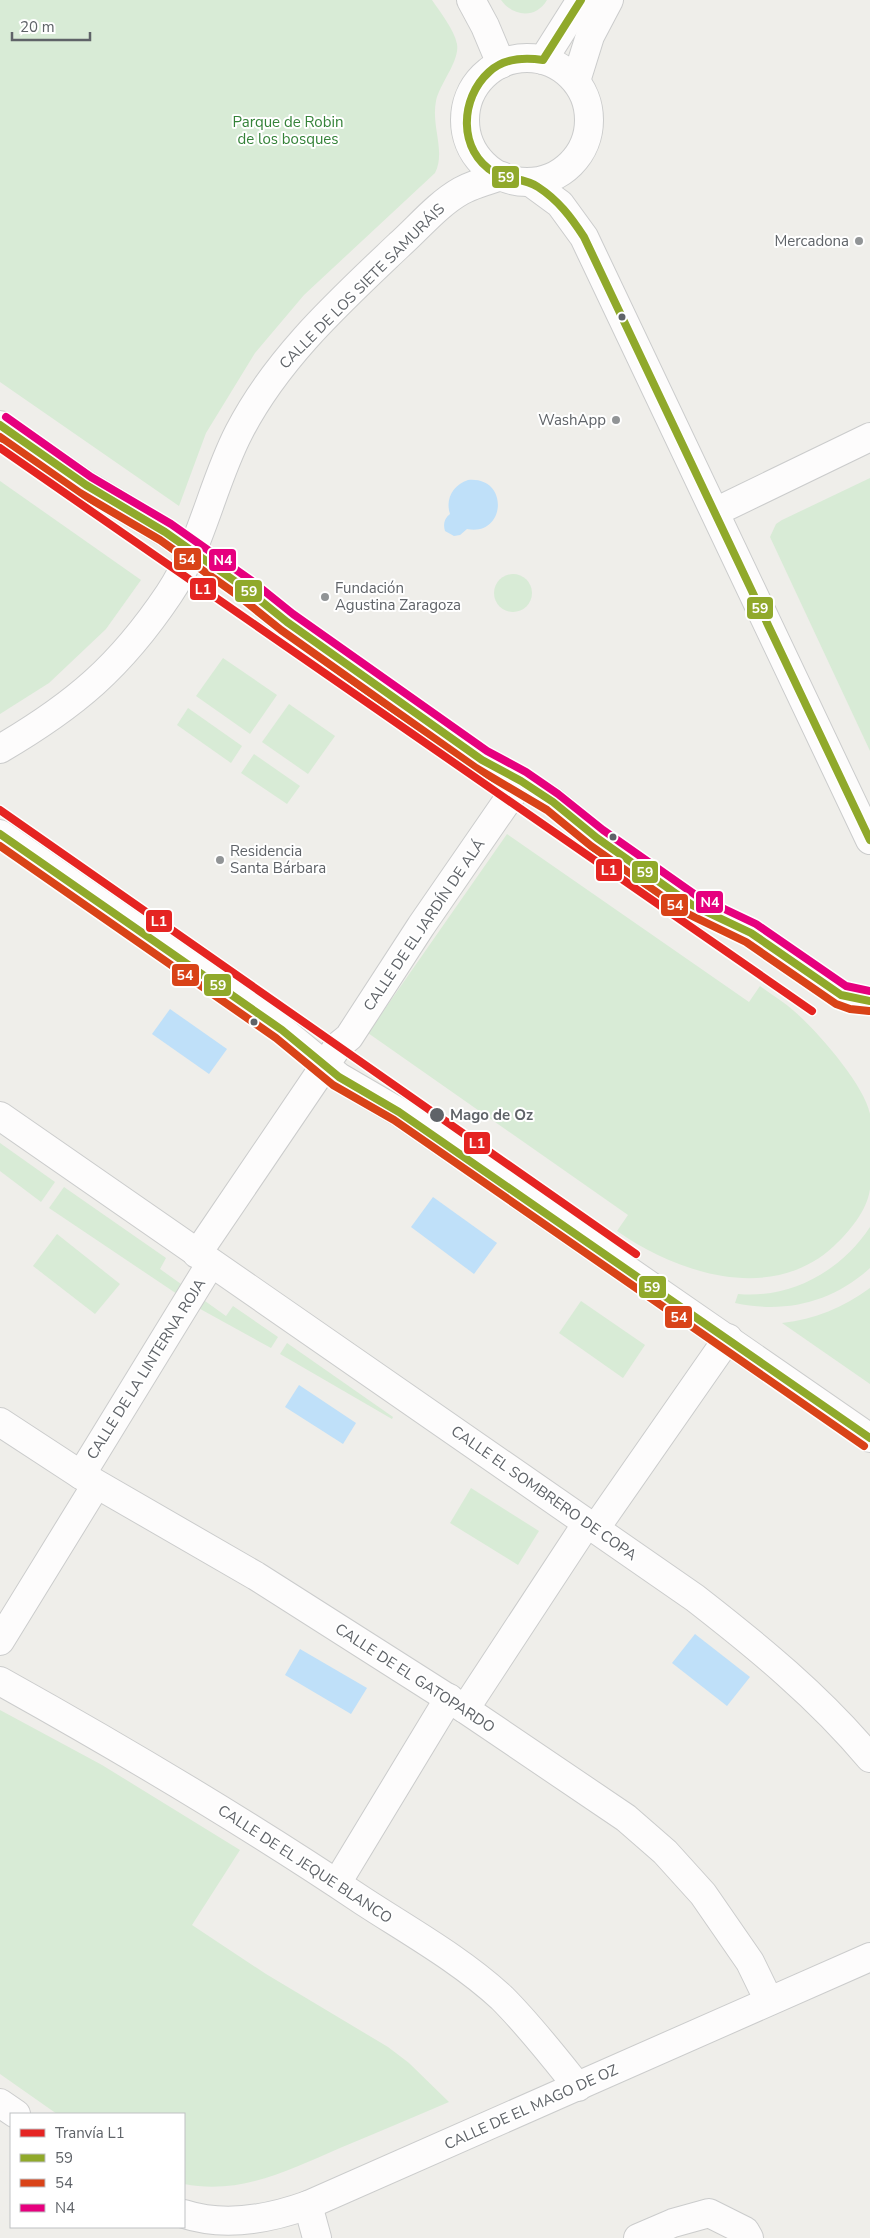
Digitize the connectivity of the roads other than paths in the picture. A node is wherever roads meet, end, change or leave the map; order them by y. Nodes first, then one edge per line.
1 (470, 0) edge
2 (581, 0) edge
3 (609, 0) edge
4 (543, 60) junction
5 (501, 64) junction
6 (576, 81) junction
7 (502, 176) junction
8 (530, 182) junction
9 (0, 425) edge
10 (870, 437) edge
11 (715, 512) junction
12 (192, 551) junction
13 (0, 749) edge
14 (522, 781) junction
15 (0, 834) edge
16 (870, 840) edge
17 (870, 1001) edge
18 (324, 1066) junction
19 (0, 1116) edge
20 (204, 1258) junction
21 (728, 1338) junction
22 (0, 1422) edge
23 (870, 1438) edge
24 (88, 1480) junction
25 (591, 1526) junction
26 (0, 1641) edge
27 (0, 1681) edge
28 (457, 1703) junction
29 (870, 1758) edge
30 (336, 1883) junction
31 (870, 1957) edge
32 (768, 2001) junction
33 (578, 2087) junction
34 (0, 2103) edge
35 (15, 2113) edge
36 (308, 2205) junction
37 (185, 2214) edge
38 (316, 2238) edge
39 (638, 2238) edge
40 (749, 2238) edge

1 - 5 street
2 - 4 street
3 - 6 street
4 - 5 street
4 - 6 street
5 - 7 street
6 - 8 street
7 - 8 street
7 - 12 street, CALLE DE LOS SIETE SAMURÁIS
8 - 11 street
9 - 12 street
10 - 11 street
11 - 16 street
12 - 13 street, CALLE DE LOS SIETE SAMURÁIS
12 - 14 street
14 - 17 street
14 - 18 street, CALLE DE EL JARDÍN DE ALÁ
15 - 18 street
18 - 20 street, CALLE DE LA LINTERNA ROJA
18 - 21 street
19 - 20 street, CALLE EL SOMBRERO DE COPA
20 - 24 street, CALLE DE LA LINTERNA ROJA
20 - 25 street, CALLE EL SOMBRERO DE COPA
21 - 23 street
21 - 25 street
22 - 24 street, CALLE DE EL GATOPARDO
24 - 26 street, CALLE DE LA LINTERNA ROJA
24 - 28 street, CALLE DE EL GATOPARDO
25 - 28 street
25 - 29 street, CALLE EL SOMBRERO DE COPA
27 - 30 street, CALLE DE EL JEQUE BLANCO
28 - 30 street
28 - 32 street, CALLE DE EL GATOPARDO
30 - 33 street, CALLE DE EL JEQUE BLANCO
31 - 32 street, CALLE DE EL MAGO DE OZ
32 - 33 street, CALLE DE EL MAGO DE OZ
33 - 36 street, CALLE DE EL MAGO DE OZ
34 - 35 street
36 - 37 street, CALLE DE EL MAGO DE OZ
36 - 38 street
39 - 40 street

